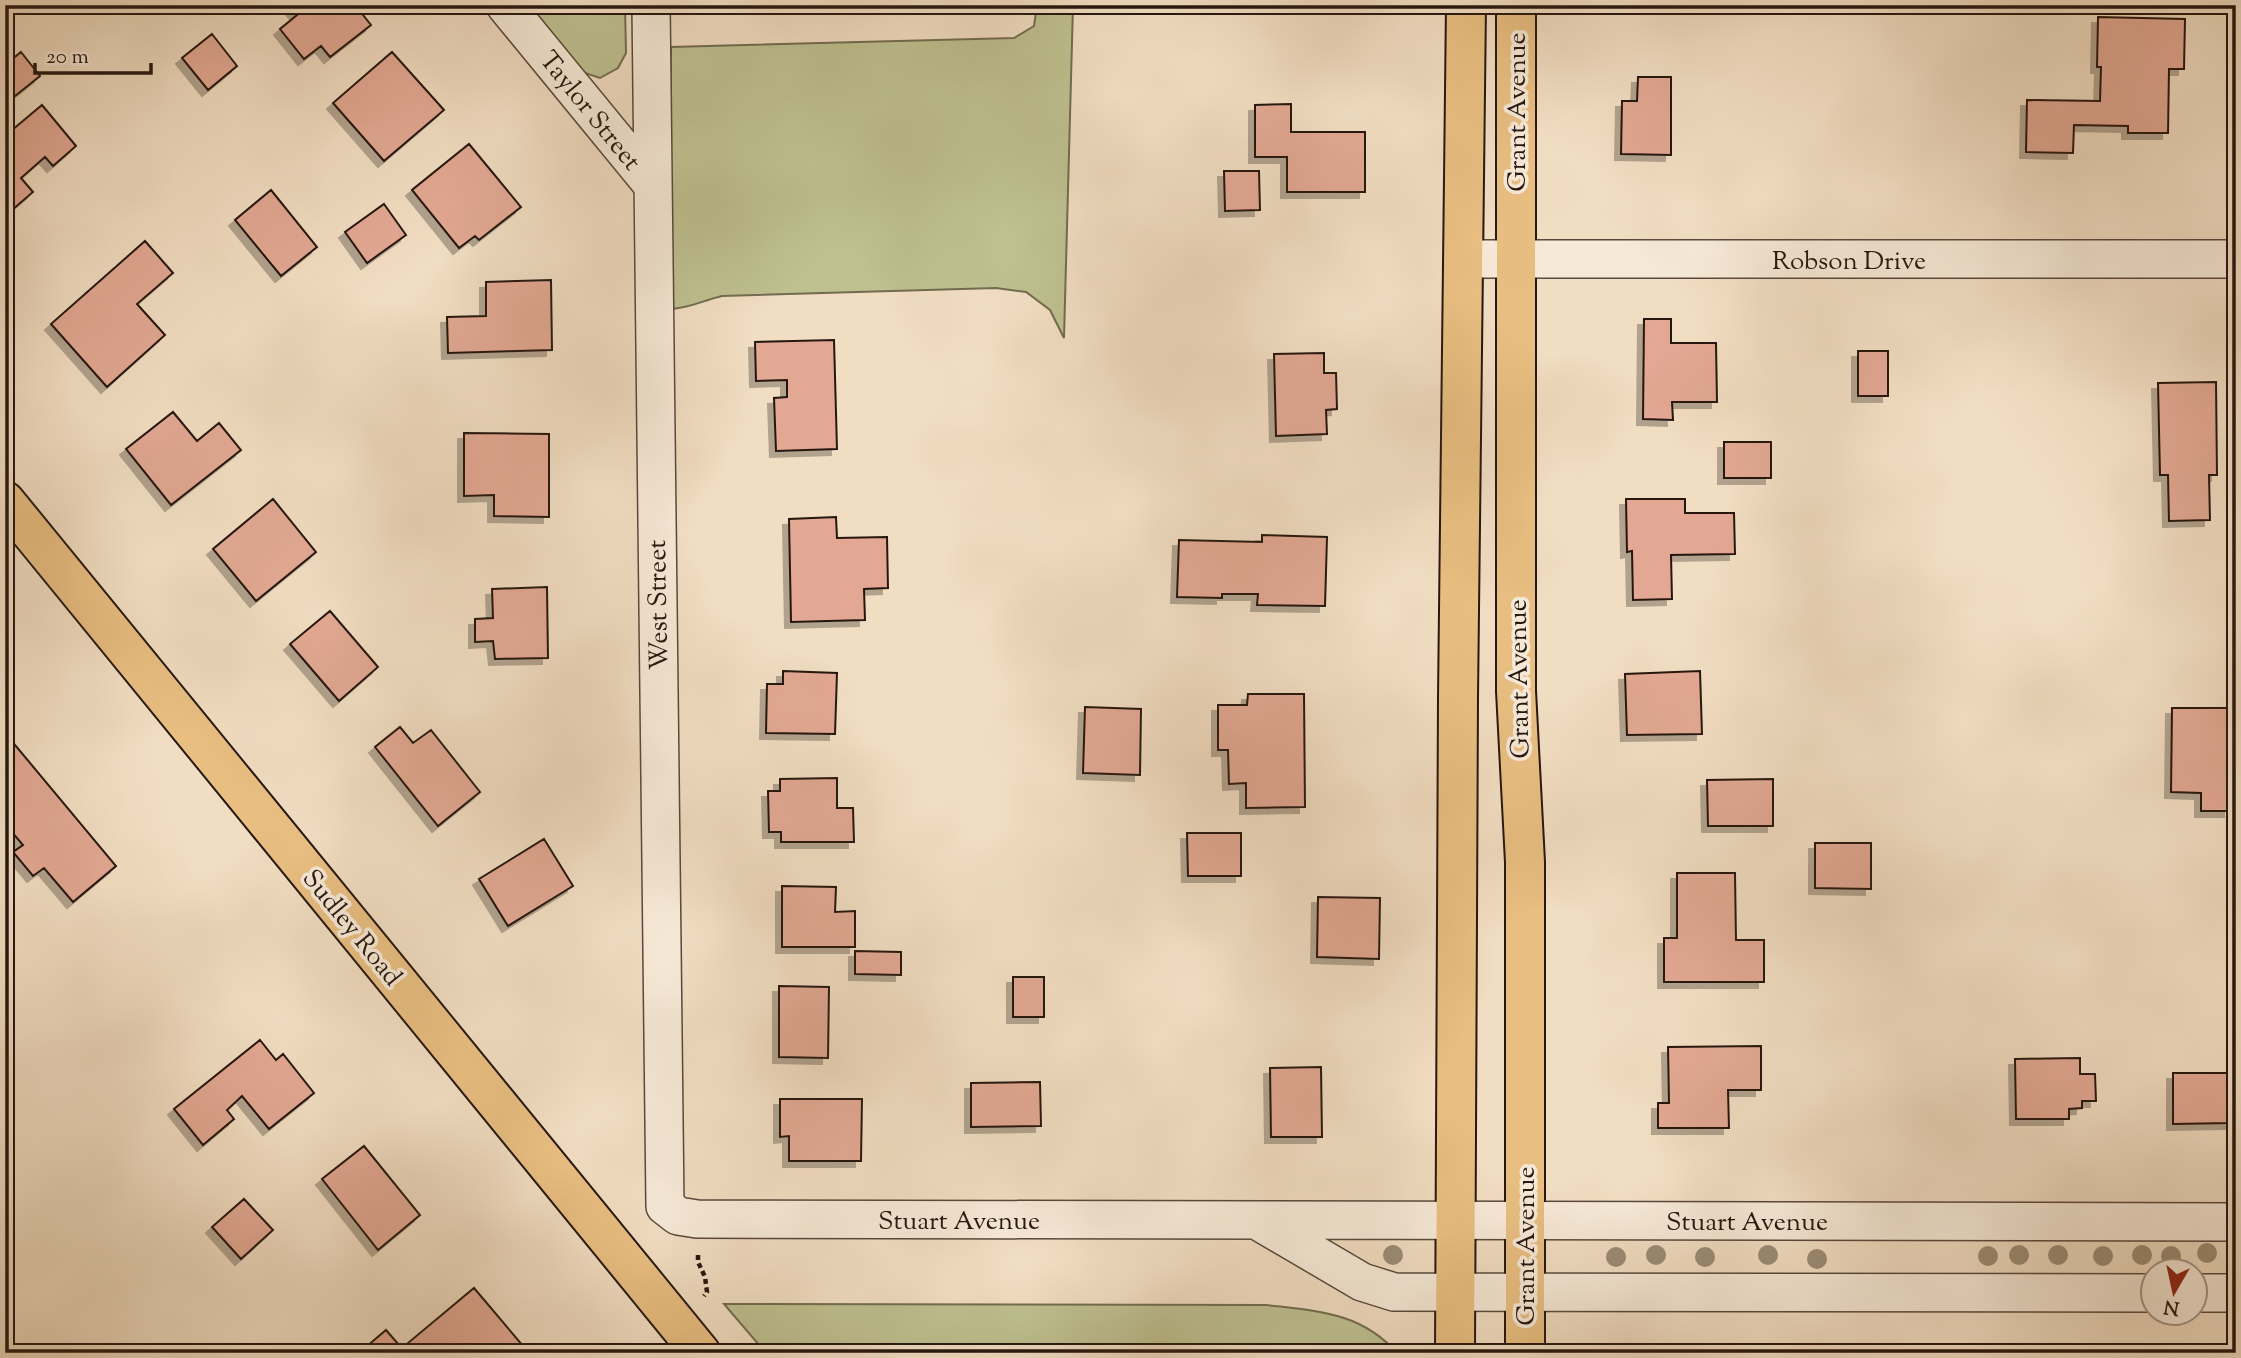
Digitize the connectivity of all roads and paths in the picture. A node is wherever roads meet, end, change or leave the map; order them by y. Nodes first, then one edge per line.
1 (505, 5) edge
2 (651, 5) edge
3 (1466, 5) edge
4 (1516, 5) edge
5 (651, 183) junction
6 (1463, 259) junction
7 (2236, 259) edge
8 (1517, 260) junction
9 (10, 515) edge
10 (681, 1212) junction
11 (1258, 1220) junction
12 (1455, 1220) junction
13 (1525, 1221) junction
14 (2236, 1222) edge
15 (1455, 1292) junction
16 (1525, 1293) junction
17 (2140, 1293) edge
18 (2210, 1293) edge
19 (2236, 1293) edge
20 (673, 1318) junction
21 (701, 1353) edge
22 (1455, 1353) edge
23 (1525, 1353) edge

1 - 5 street, Taylor Street
2 - 5 street, West Street
3 - 6 main road, Grant Avenue
4 - 8 main road, Grant Avenue
5 - 10 street, West Street
6 - 8 street, Robson Drive
6 - 12 main road, Grant Avenue
7 - 8 street, Robson Drive
8 - 13 main road, Grant Avenue
9 - 20 main road, Sudley Road
10 - 11 street, Stuart Avenue
10 - 20 path
11 - 12 street, Stuart Avenue
11 - 15 street
12 - 13 street, Stuart Avenue
12 - 15 main road, Grant Avenue
13 - 14 street, Stuart Avenue
13 - 16 main road, Grant Avenue
15 - 16 street
15 - 22 main road, Grant Avenue
16 - 17 street
16 - 23 main road, Grant Avenue
18 - 19 street
20 - 21 main road, Sudley Road

